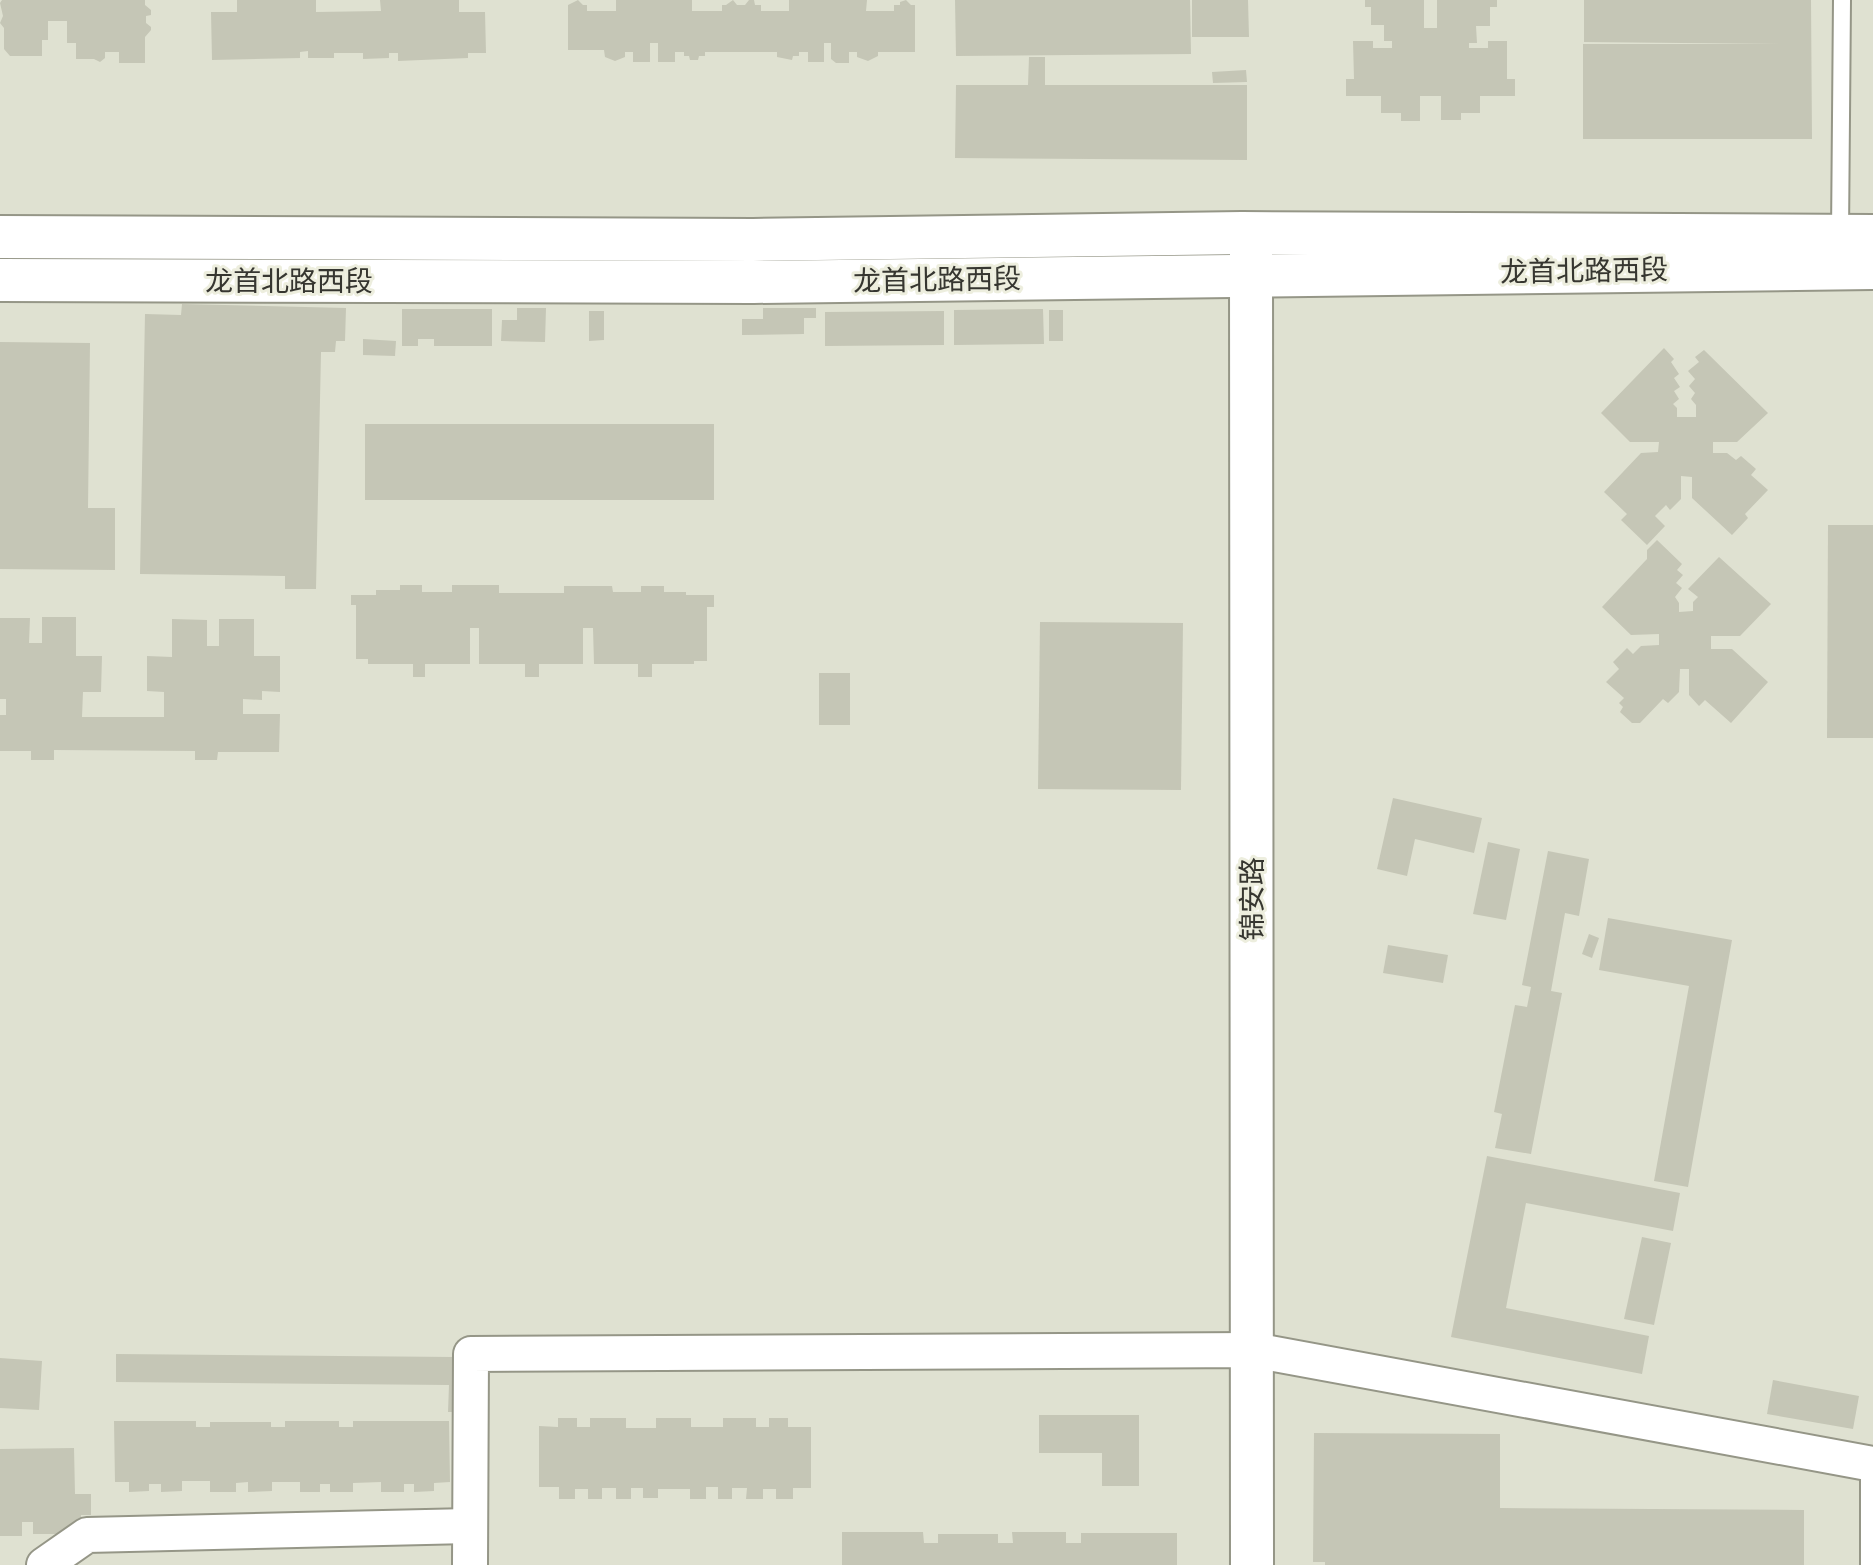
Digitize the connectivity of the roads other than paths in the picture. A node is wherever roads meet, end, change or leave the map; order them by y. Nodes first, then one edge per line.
1 (1842, 0) edge
2 (1251, 233) junction
3 (0, 237) edge
4 (1857, 252) edge
5 (1251, 276) junction
6 (0, 280) edge
7 (1253, 1350) junction
8 (1871, 1463) edge
9 (469, 1526) junction
10 (44, 1565) edge
11 (470, 1565) edge
12 (1252, 1565) edge
13 (1869, 1565) edge

1 - 4 lane
2 - 3 street, 龙首北路西段
2 - 4 street, 龙首北路西段
2 - 5 street, 锦安路
4 - 5 street, 龙首北路西段
5 - 6 street, 龙首北路西段
5 - 7 street, 锦安路
7 - 8 street
7 - 9 street
7 - 12 street, 锦安路
8 - 13 lane
9 - 10 street
9 - 11 street

